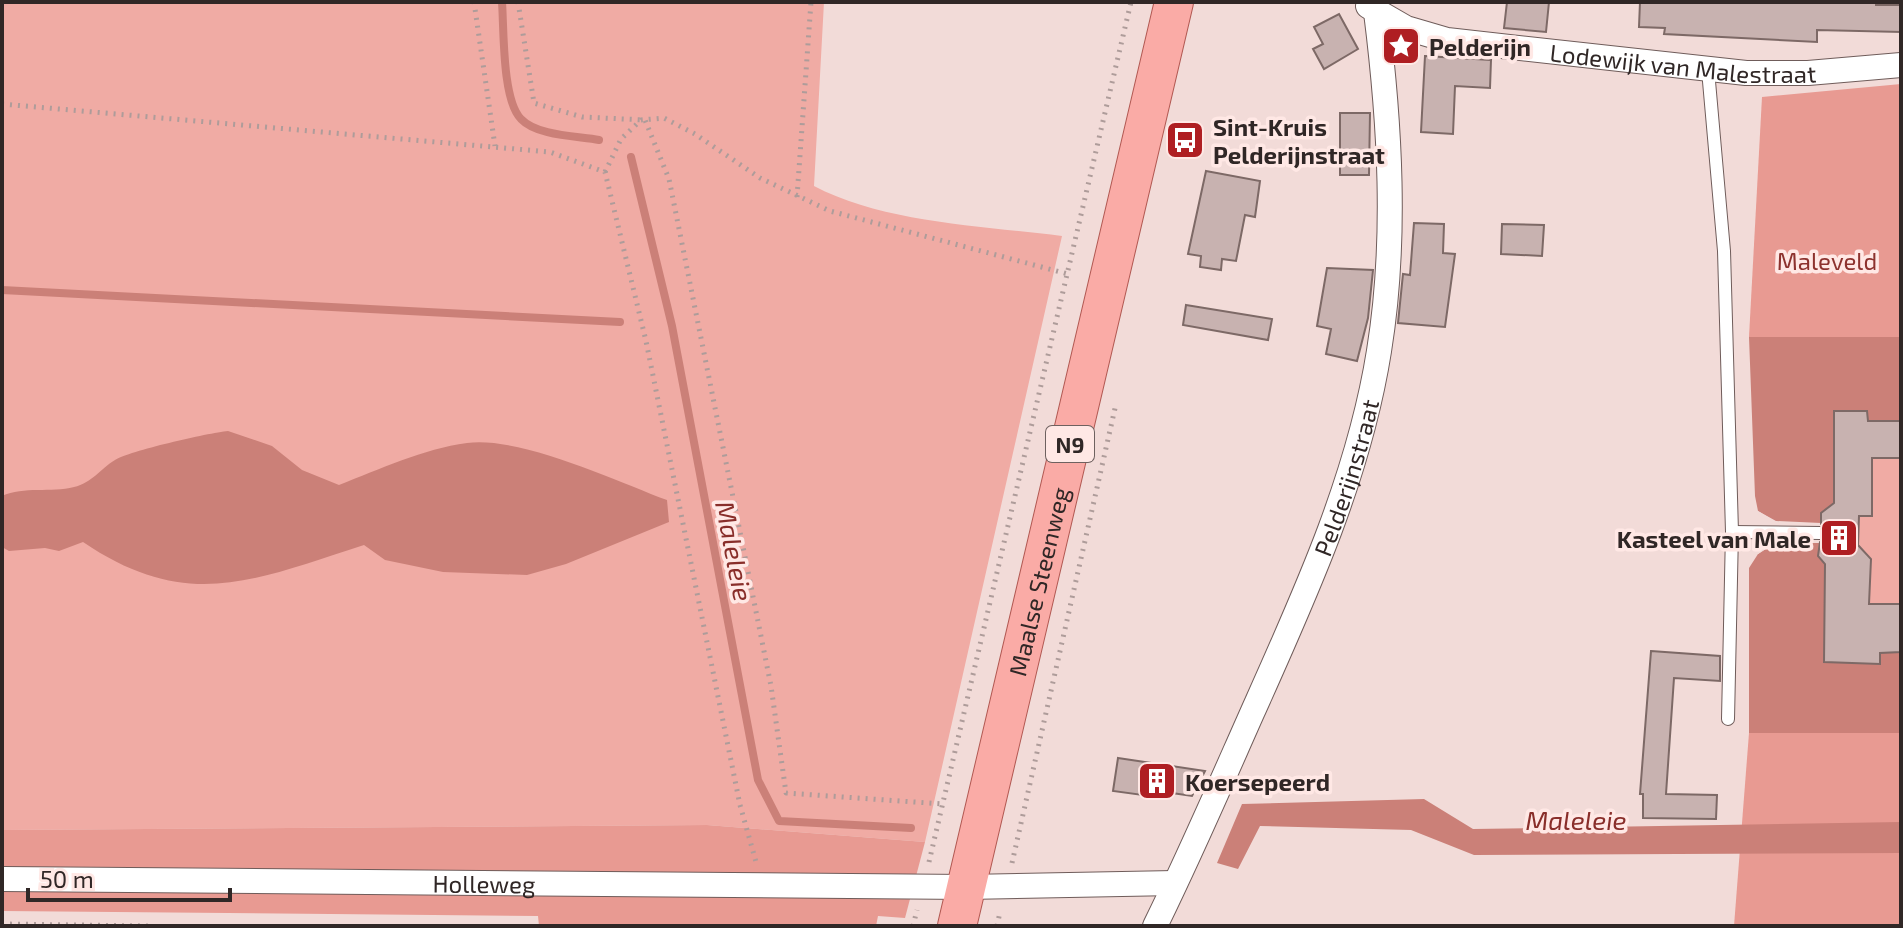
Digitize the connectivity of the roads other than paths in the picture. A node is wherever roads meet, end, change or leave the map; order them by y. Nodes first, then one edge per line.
1 (1174, 2) edge
2 (1369, 7) edge
3 (1901, 65) edge
4 (1708, 70) junction
5 (1732, 532) junction
6 (1821, 533) dead end
7 (1728, 719) dead end
8 (2, 879) edge
9 (1175, 883) junction
10 (967, 887) junction
11 (957, 926) edge
12 (1155, 926) edge

1 - 10 main road, Maalse Steenweg / N9
2 - 4 street, Lodewijk van Malestraat
2 - 9 street, Pelderijnstraat
3 - 4 street, Lodewijk van Malestraat
4 - 5 lane
5 - 6 lane
5 - 7 lane
8 - 10 street, Holleweg
9 - 10 street, Holleweg
9 - 12 street, Pelderijnstraat
10 - 11 main road, Maalse Steenweg / N9

